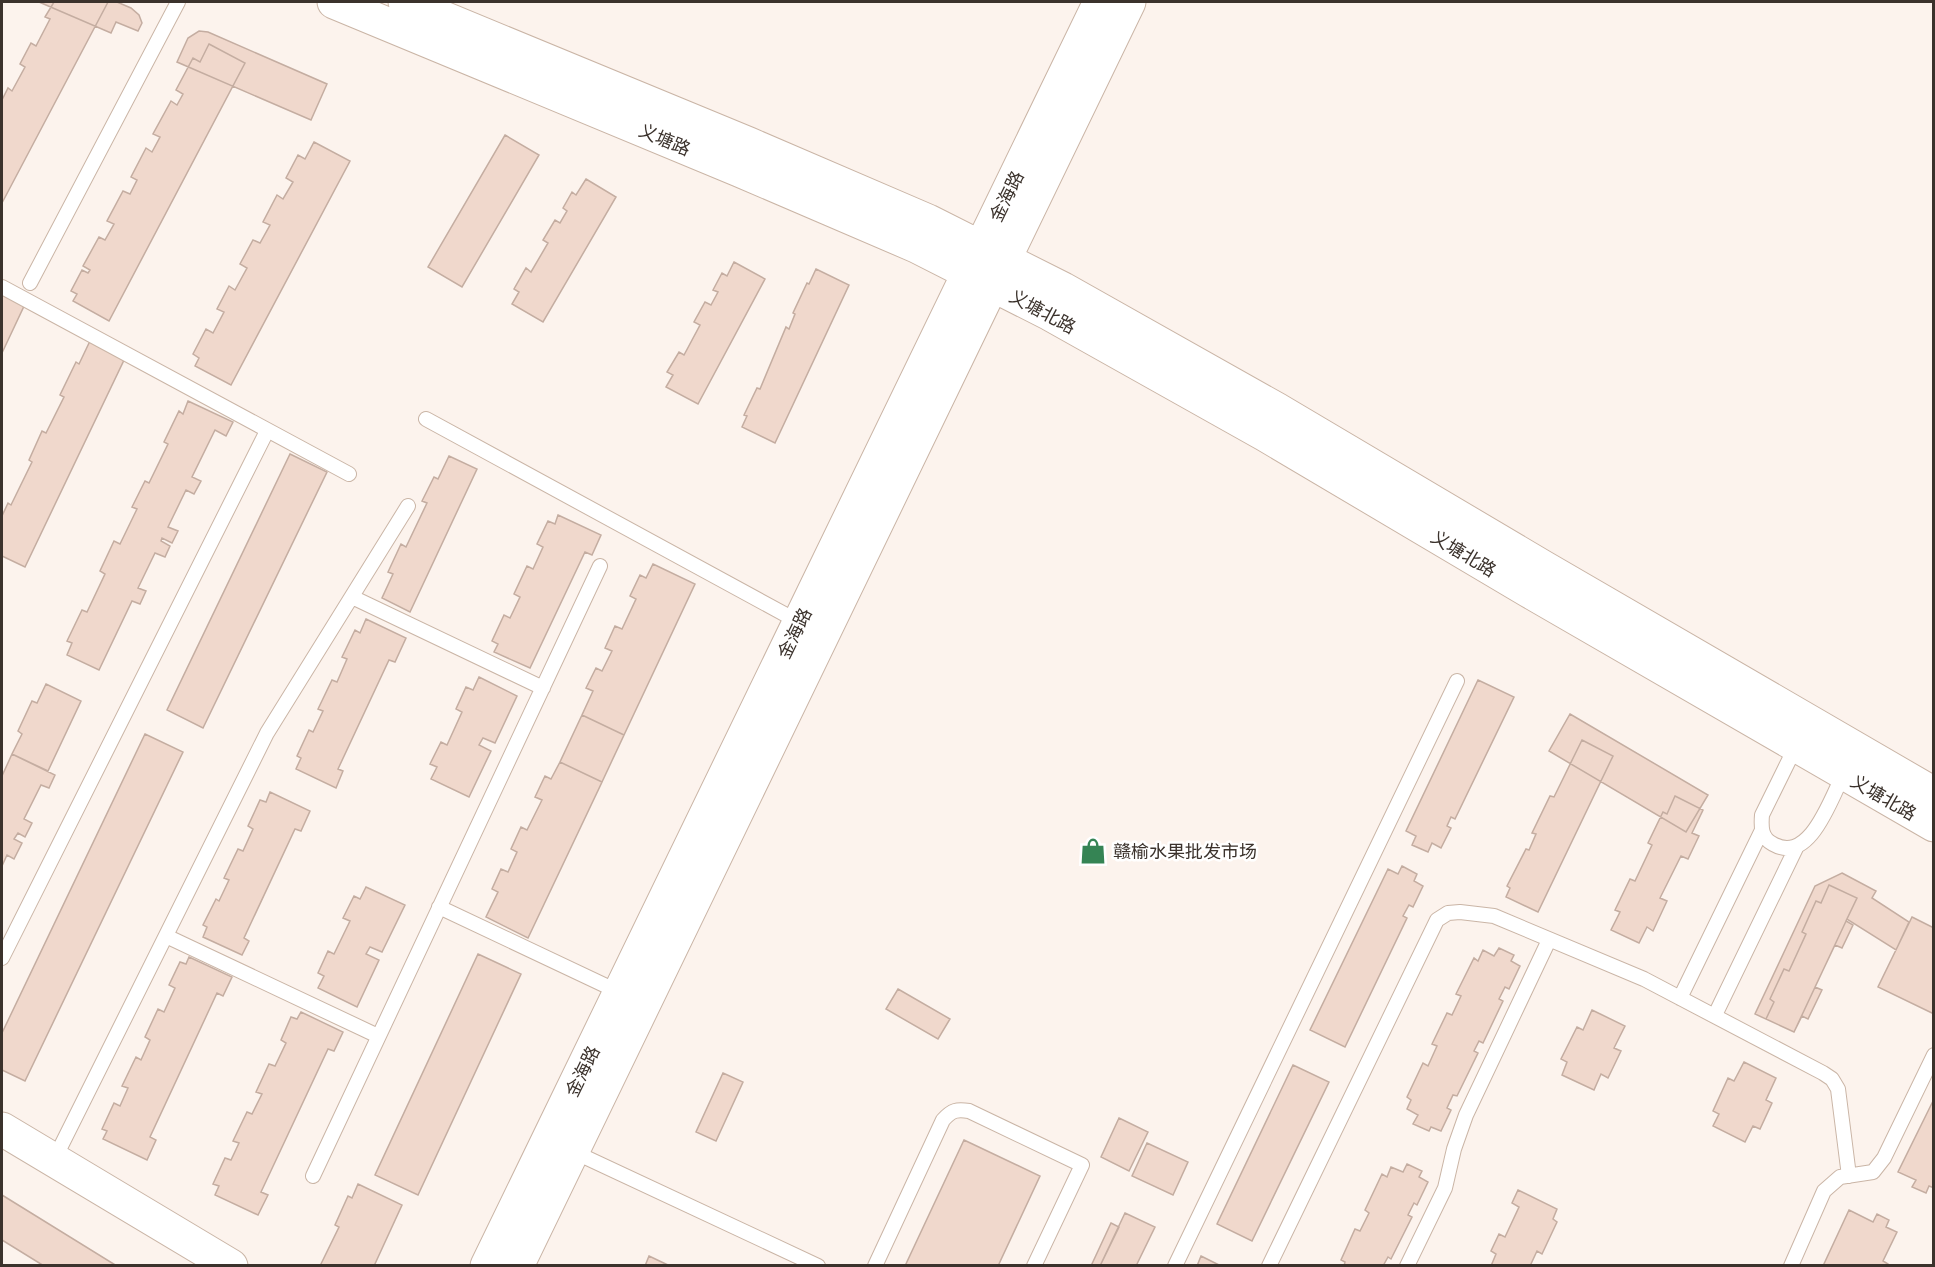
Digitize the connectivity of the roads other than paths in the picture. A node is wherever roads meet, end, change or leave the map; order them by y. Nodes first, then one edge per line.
1 (178, 2) edge
2 (334, 2) edge
3 (405, 2) edge
4 (1100, 2) edge
5 (1129, 2) edge
6 (986, 266) junction
7 (30, 283) dead end
8 (2, 287) edge
9 (426, 419) dead end
10 (267, 430) junction
11 (349, 474) dead end
12 (408, 506) dead end
13 (600, 566) dead end
14 (352, 597) junction
15 (799, 622) junction
16 (1457, 681) dead end
17 (543, 688) junction
18 (1796, 746) junction
19 (1844, 773) junction
20 (1934, 794) edge
21 (1934, 825) edge
22 (1762, 830) junction
23 (1797, 846) junction
24 (439, 907) junction
25 (166, 936) junction
26 (1549, 940) junction
27 (2, 958) edge
28 (620, 992) junction
29 (1680, 998) junction
30 (1715, 1015) junction
31 (378, 1036) junction
32 (1934, 1055) edge
33 (2, 1129) edge
34 (572, 1151) junction
35 (54, 1160) junction
36 (313, 1176) dead end
37 (1849, 1176) junction
38 (231, 1266) edge
39 (488, 1266) edge
40 (517, 1266) edge
41 (818, 1266) edge
42 (875, 1266) edge
43 (1034, 1266) edge
44 (1175, 1266) edge
45 (1269, 1266) edge
46 (1407, 1266) edge
47 (1791, 1266) edge

1 - 7 lane
2 - 6 main road, 义塘路
3 - 6 main road, 义塘路
4 - 6 main road, 金海路
5 - 6 main road, 金海路
6 - 15 main road, 金海路
6 - 18 main road, 义塘北路
6 - 20 main road, 义塘北路
6 - 34 main road, 金海路
8 - 10 lane
9 - 15 lane
10 - 11 lane
10 - 27 lane
12 - 14 lane
13 - 17 lane
14 - 17 lane
14 - 25 lane
15 - 28 main road, 金海路
16 - 44 lane
17 - 24 lane
18 - 19 main road, 义塘北路
18 - 22 lane
19 - 21 main road, 义塘北路
19 - 23 lane
22 - 23 lane
22 - 29 lane
23 - 30 lane
24 - 28 lane
24 - 31 lane
25 - 31 lane
25 - 35 lane
26 - 29 lane
26 - 45 lane
26 - 46 lane
28 - 39 main road, 金海路
29 - 30 lane
30 - 37 lane
31 - 36 lane
32 - 37 lane
33 - 35 main road
34 - 40 main road, 金海路
34 - 41 lane
35 - 38 main road
37 - 47 lane
42 - 43 lane

